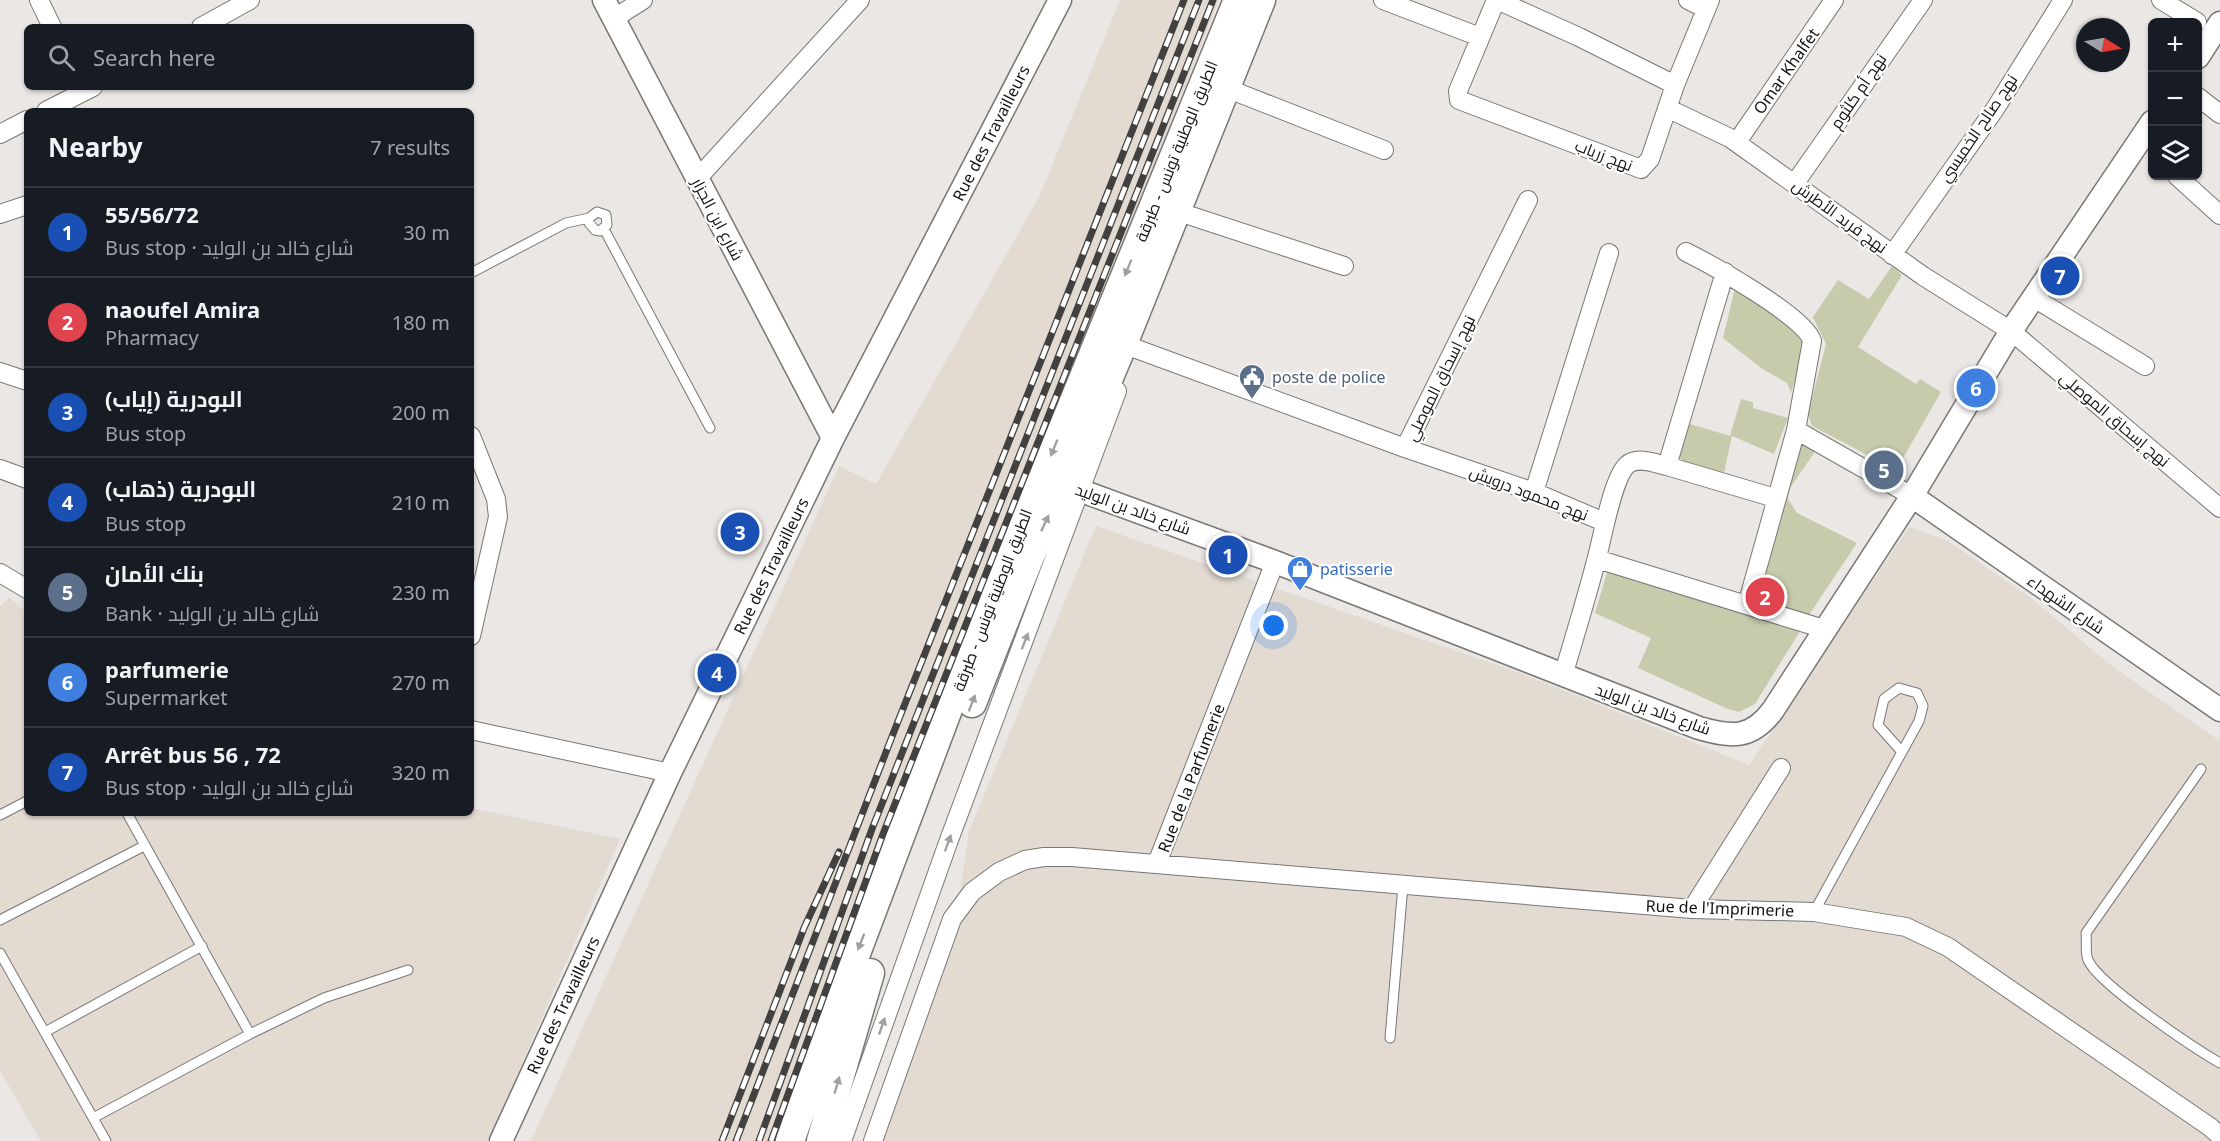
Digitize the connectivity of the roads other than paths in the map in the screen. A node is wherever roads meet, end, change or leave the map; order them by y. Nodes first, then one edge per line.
1 (39, 0) edge
2 (250, 0) edge
3 (643, 0) edge
4 (860, 0) edge
5 (1060, 0) edge
6 (1238, 0) edge
7 (1261, 0) edge
8 (1267, 0) edge
9 (1383, 0) edge
10 (1496, 0) edge
11 (1688, 0) edge
12 (1834, 0) edge
13 (1923, 0) edge
14 (2063, 0) edge
15 (2161, 0) edge
16 (1708, 5) edge
17 (608, 10) edge
18 (51, 24) edge
19 (206, 24) edge
20 (2207, 25) edge
21 (1480, 37) junction
22 (2202, 43) edge
23 (1675, 85) junction
24 (84, 90) edge
25 (1229, 90) junction
26 (2202, 100) edge
27 (51, 108) edge
28 (1666, 108) junction
29 (2220, 114) edge
30 (24, 128) edge
31 (0, 134) edge
32 (2148, 137) edge
33 (1737, 142) junction
34 (1384, 150) dead end
35 (697, 179) junction
36 (2181, 180) edge
37 (1795, 183) junction
38 (1528, 200) dead end
39 (24, 206) edge
40 (1181, 212) junction
41 (0, 214) edge
42 (2220, 215) edge
43 (1686, 252) dead end
44 (1609, 253) dead end
45 (1892, 255) junction
46 (1344, 266) dead end
47 (474, 271) edge
48 (1725, 272) junction
49 (2034, 298) junction
50 (2010, 331) junction
51 (1128, 346) junction
52 (2145, 366) dead end
53 (0, 372) edge
54 (24, 380) edge
55 (710, 428) dead end
56 (1796, 430) junction
57 (833, 438) junction
58 (474, 444) edge
59 (1405, 448) junction
60 (1667, 466) junction
61 (0, 470) edge
62 (24, 478) edge
63 (1063, 484) junction
64 (1534, 492) junction
65 (1912, 496) junction
66 (1775, 498) junction
67 (2220, 508) edge
68 (1604, 522) junction
69 (1597, 560) junction
70 (1275, 562) junction
71 (0, 573) edge
72 (24, 587) edge
73 (1747, 605) junction
74 (474, 623) edge
75 (1824, 629) junction
76 (1563, 676) junction
77 (2220, 710) edge
78 (474, 731) edge
79 (1902, 752) junction
80 (1781, 768) dead end
81 (2200, 769) dead end
82 (670, 773) junction
83 (24, 803) edge
84 (0, 815) edge
85 (129, 816) edge
86 (144, 846) junction
87 (1157, 863) junction
88 (1403, 885) junction
89 (1692, 909) junction
90 (1814, 912) junction
91 (0, 920) edge
92 (202, 946) junction
93 (0, 953) edge
94 (408, 970) dead end
95 (45, 1032) junction
96 (250, 1034) junction
97 (1390, 1038) dead end
98 (2220, 1063) edge
99 (93, 1118) junction
100 (2220, 1136) edge
101 (106, 1141) edge
102 (501, 1141) edge
103 (790, 1141) edge
104 (821, 1141) edge
105 (842, 1141) edge
106 (873, 1141) edge

1 - 18 street
2 - 19 street
3 - 17 street
4 - 35 street
5 - 57 street, Rue des Travailleurs
6 -> 63 main road, الطريق الوطنية تونس - طبرقة
7 - 25 main road, الطريق الوطنية تونس - طبرقة
8 - 25 street
9 - 21 street
10 - 21 street
10 - 23 street
11 - 16 street
12 - 33 street, Omar Khalfet
13 - 37 street, نهج أم كلثوم
14 - 45 street, نهج صالح الخميسي
15 - 20 street
16 - 23 street, نهج زرياب
17 - 35 street, شارع ابن الجزار
20 - 22 street
21 - 28 street, نهج زرياب
23 - 28 street, نهج زرياب
24 - 27 street
25 - 34 street
25 - 40 main road, الطريق الوطنية تونس - طبرقة
26 - 29 street
28 - 33 street, نهج فريد الأطرش
30 - 31 street
32 - 49 street, شارع خالد بن الوليد
33 - 37 street, نهج فريد الأطرش
35 - 57 street, شارع ابن الجزار
36 - 42 street
37 - 45 street, نهج فريد الأطرش
38 - 59 street, نهج إسحاق الموصلي
39 - 41 street
40 - 46 street
40 - 51 main road, الطريق الوطنية تونس - طبرقة
43 - 48 street
44 - 64 street
45 - 50 street, نهج فريد الأطرش
47 - 55 lane
48 - 56 street
48 - 60 street
49 - 50 street, شارع خالد بن الوليد
49 - 52 street
50 - 65 street, شارع خالد بن الوليد
50 - 67 street, نهج إسحاق الموصلي
51 - 59 street, نهج إسحاق الموصلي
51 - 63 main road, الطريق الوطنية تونس - طبرقة
53 - 54 street
56 - 65 street
56 - 66 street
57 - 82 street, Rue des Travailleurs
58 - 74 street
59 - 64 street, نهج محمود درويش
60 - 66 street
60 - 68 street
61 - 62 street
63 - 70 street, شارع خالد بن الوليد
63 -> 103 main road, الطريق الوطنية تونس - طبرقة
104 -> 63 main road, الطريق الوطنية تونس - طبرقة
105 -> 63 street
64 - 68 street, نهج محمود درويش
65 - 75 street, شارع خالد بن الوليد
65 - 77 street, شارع الشهداء
66 - 73 street
68 - 69 street, نهج محمود درويش
69 - 73 street
69 - 76 street, نهج محمود درويش
70 - 76 street, شارع خالد بن الوليد
70 - 87 street, Rue de la Parfumerie
71 - 72 street
73 - 75 street
75 - 76 street, شارع خالد بن الوليد
78 - 82 street
79 - 79 lane
79 - 90 lane
80 - 89 street
81 - 98 lane
82 - 102 street, Rue des Travailleurs
83 - 84 lane
85 - 86 lane
86 - 91 lane
86 - 92 lane
87 - 88 street, Rue de l'Imprimerie
87 - 106 street, Rue de la Parfumerie
88 - 89 street, Rue de l'Imprimerie
88 - 97 lane
89 - 90 street, Rue de l'Imprimerie
90 - 100 street, Rue de l'Imprimerie
92 - 95 lane
92 - 96 lane
93 - 95 lane
94 - 96 lane
95 - 99 lane
96 - 99 lane
99 - 101 lane

